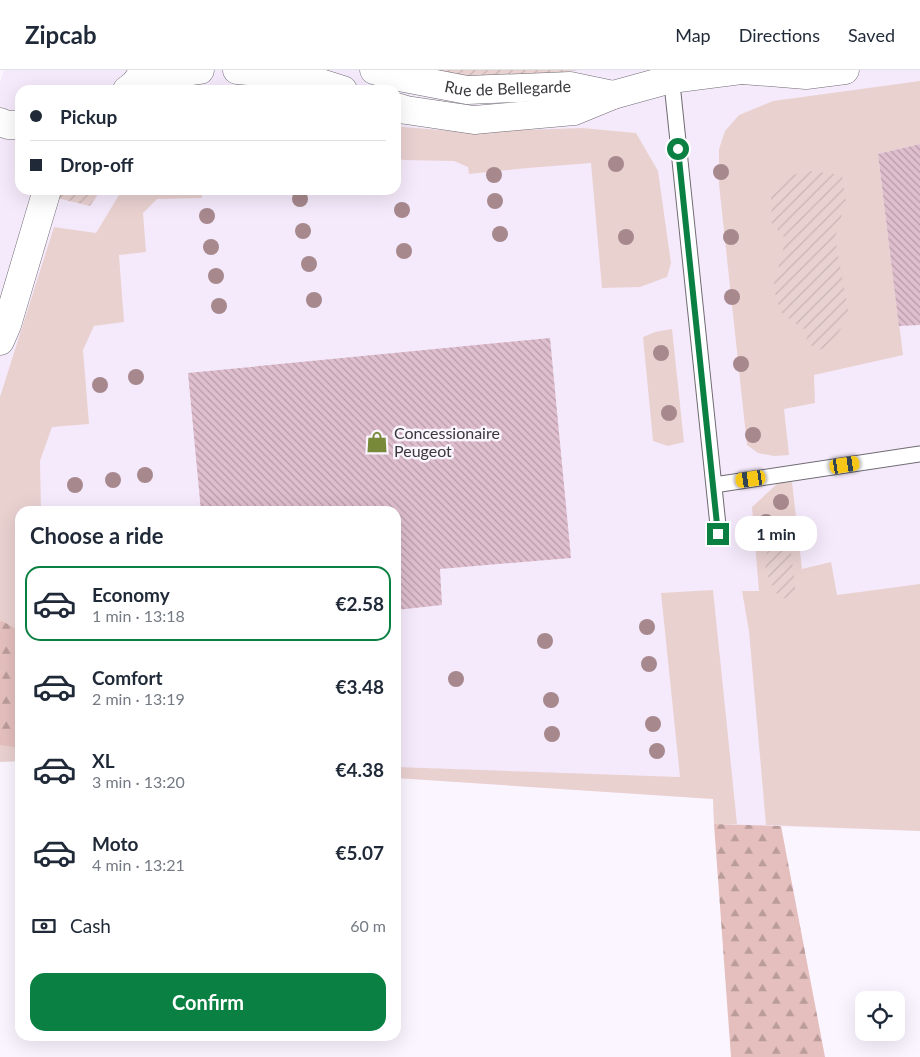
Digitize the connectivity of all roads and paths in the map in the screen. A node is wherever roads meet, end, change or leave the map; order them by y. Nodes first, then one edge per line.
1 (200, 70) edge
2 (237, 70) edge
3 (374, 70) edge
4 (742, 70) edge
5 (845, 70) edge
6 (671, 75) edge
7 (135, 82) edge
8 (327, 85) edge
9 (613, 95) junction
10 (401, 108) edge
11 (0, 122) edge
12 (15, 125) edge
13 (46, 195) edge
14 (0, 340) edge
15 (920, 454) edge
16 (714, 485) junction
17 (718, 534) dead end

1 - 7 street
2 - 8 street
3 - 9 street, Rue de Bellegarde
4 - 5 street, Rue de Bellegarde
4 - 6 street, Rue de Bellegarde
6 - 9 street, Rue de Bellegarde
6 - 16 lane
9 - 10 street, Rue de Bellegarde
11 - 12 street
13 - 14 street
15 - 16 lane
16 - 17 lane

